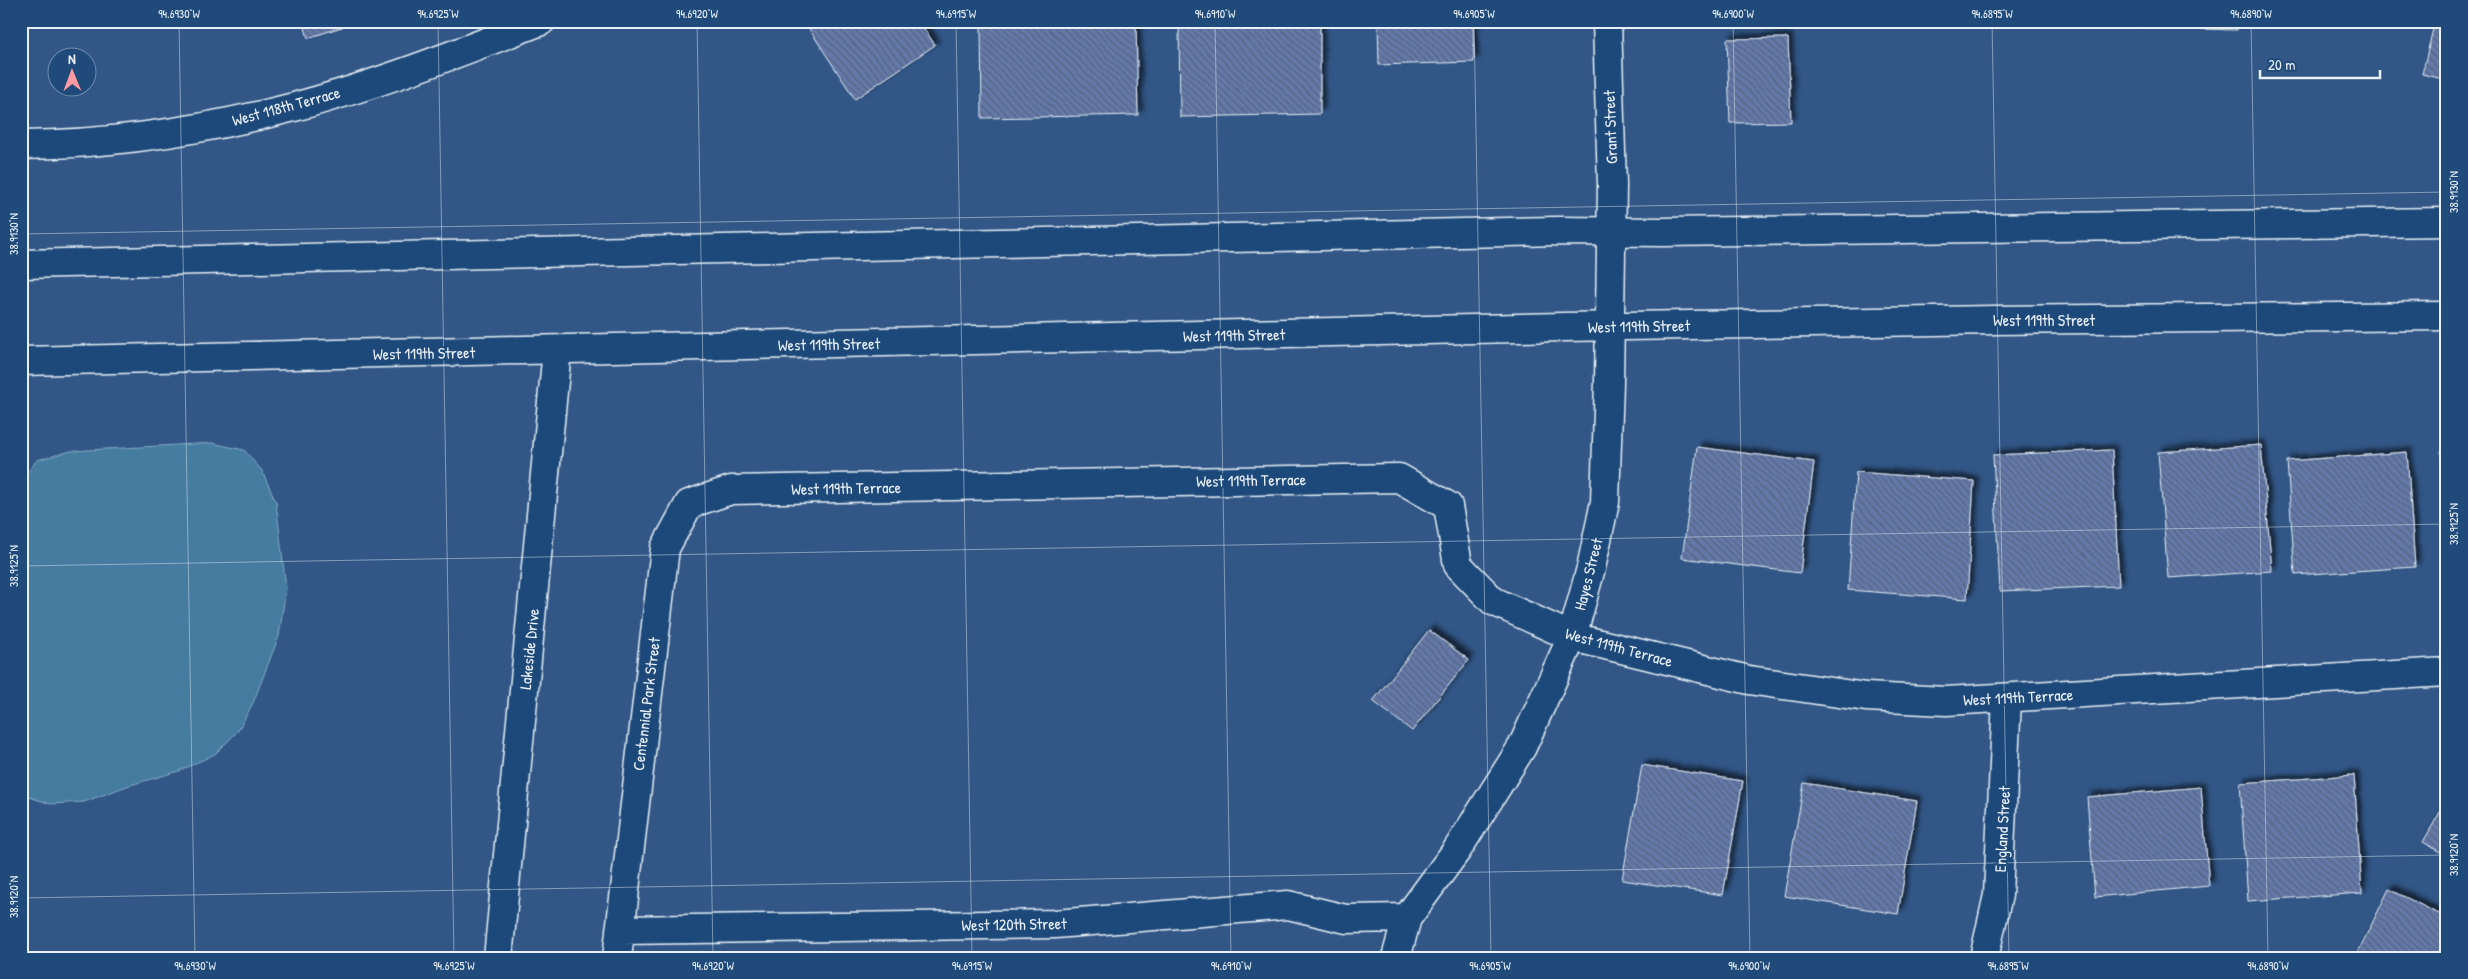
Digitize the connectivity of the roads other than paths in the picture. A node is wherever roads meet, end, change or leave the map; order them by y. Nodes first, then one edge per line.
1 (541, 21) edge
2 (1607, 21) edge
3 (21, 145) edge
4 (2447, 222) edge
5 (1612, 232) junction
6 (21, 264) edge
7 (2447, 316) edge
8 (1610, 326) junction
9 (557, 350) junction
10 (21, 361) edge
11 (689, 504) joint
12 (1572, 637) junction
13 (2447, 672) edge
14 (2007, 698) junction
15 (1407, 918) junction
16 (621, 920) junction
17 (496, 954) edge
18 (617, 958) edge
19 (1396, 958) edge
20 (1984, 958) edge

1 - 3 street, West 118th Terrace
2 - 5 street, Grant Street
4 - 5 street
5 - 6 street
5 - 8 street, Hayes Street
7 - 8 street, West 119th Street
8 - 9 street, West 119th Street
8 - 12 street, Hayes Street
9 - 10 street, West 119th Street
9 - 17 street, Lakeside Drive
11 - 12 street, West 119th Terrace
11 - 16 street, Centennial Park Street
12 - 14 street, West 119th Terrace
12 - 15 street, Hayes Street
13 - 14 street, West 119th Terrace
14 - 20 street, England Street
15 - 16 street, West 120th Street
15 - 19 street, Hayes Street
16 - 18 street

